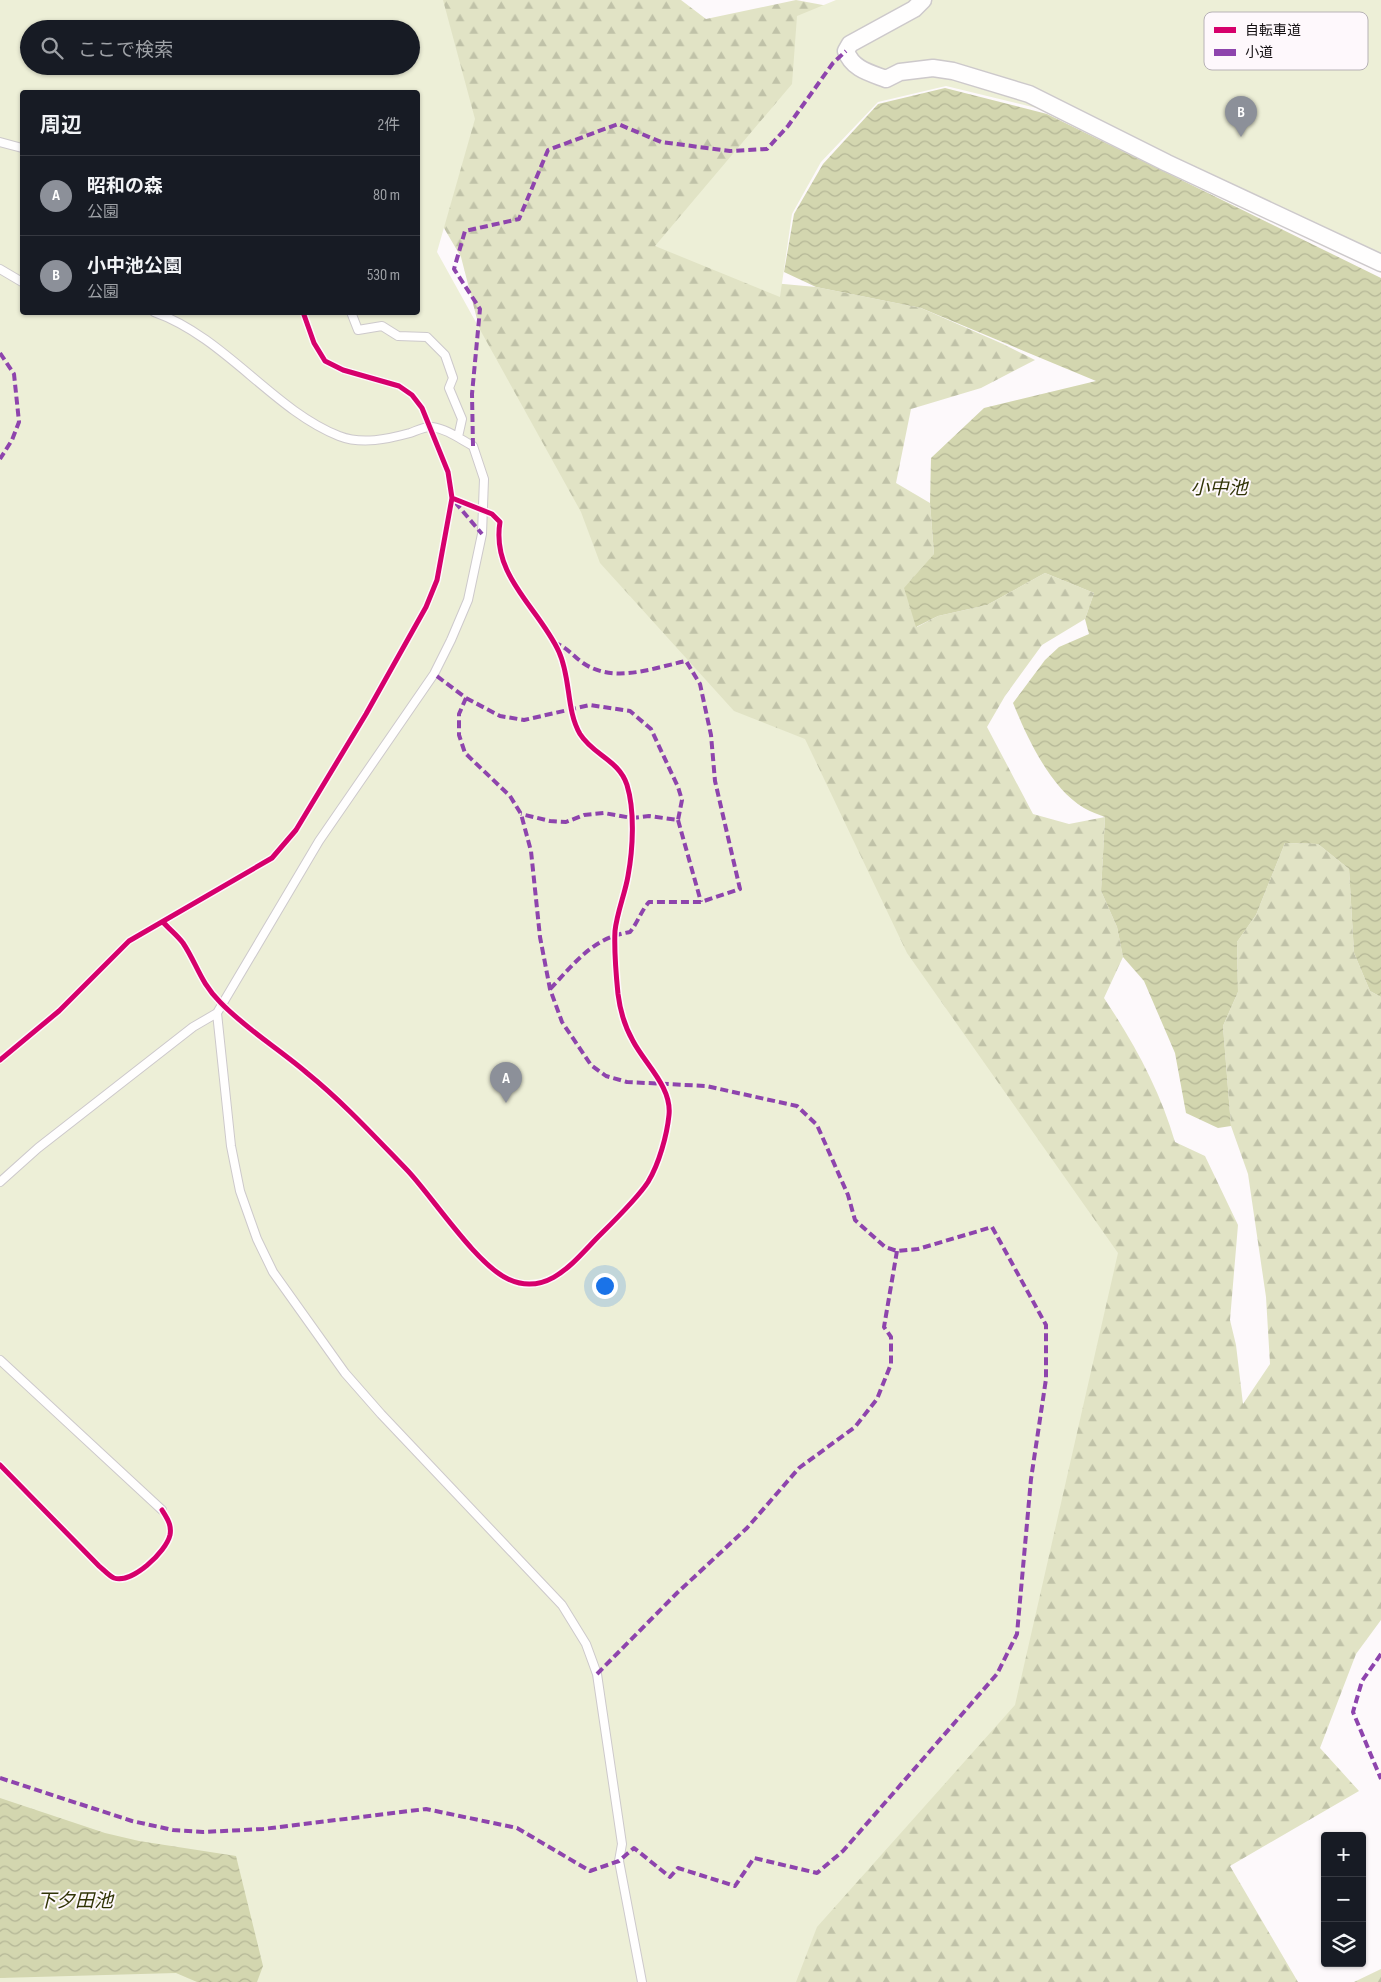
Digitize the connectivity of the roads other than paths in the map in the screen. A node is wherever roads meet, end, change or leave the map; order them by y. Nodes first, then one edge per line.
1 (923, 0) edge
2 (0, 142) edge
3 (20, 147) edge
4 (1381, 263) edge
5 (0, 269) edge
6 (20, 281) edge
7 (162, 315) edge
8 (352, 315) edge
9 (458, 437) junction
10 (217, 1013) junction
11 (0, 1182) edge
12 (0, 1360) edge
13 (162, 1510) dead end
14 (642, 1982) edge

1 - 4 street
2 - 3 lane
5 - 6 lane
7 - 9 lane
8 - 9 lane
9 - 10 lane
10 - 11 lane
10 - 14 lane
12 - 13 lane

